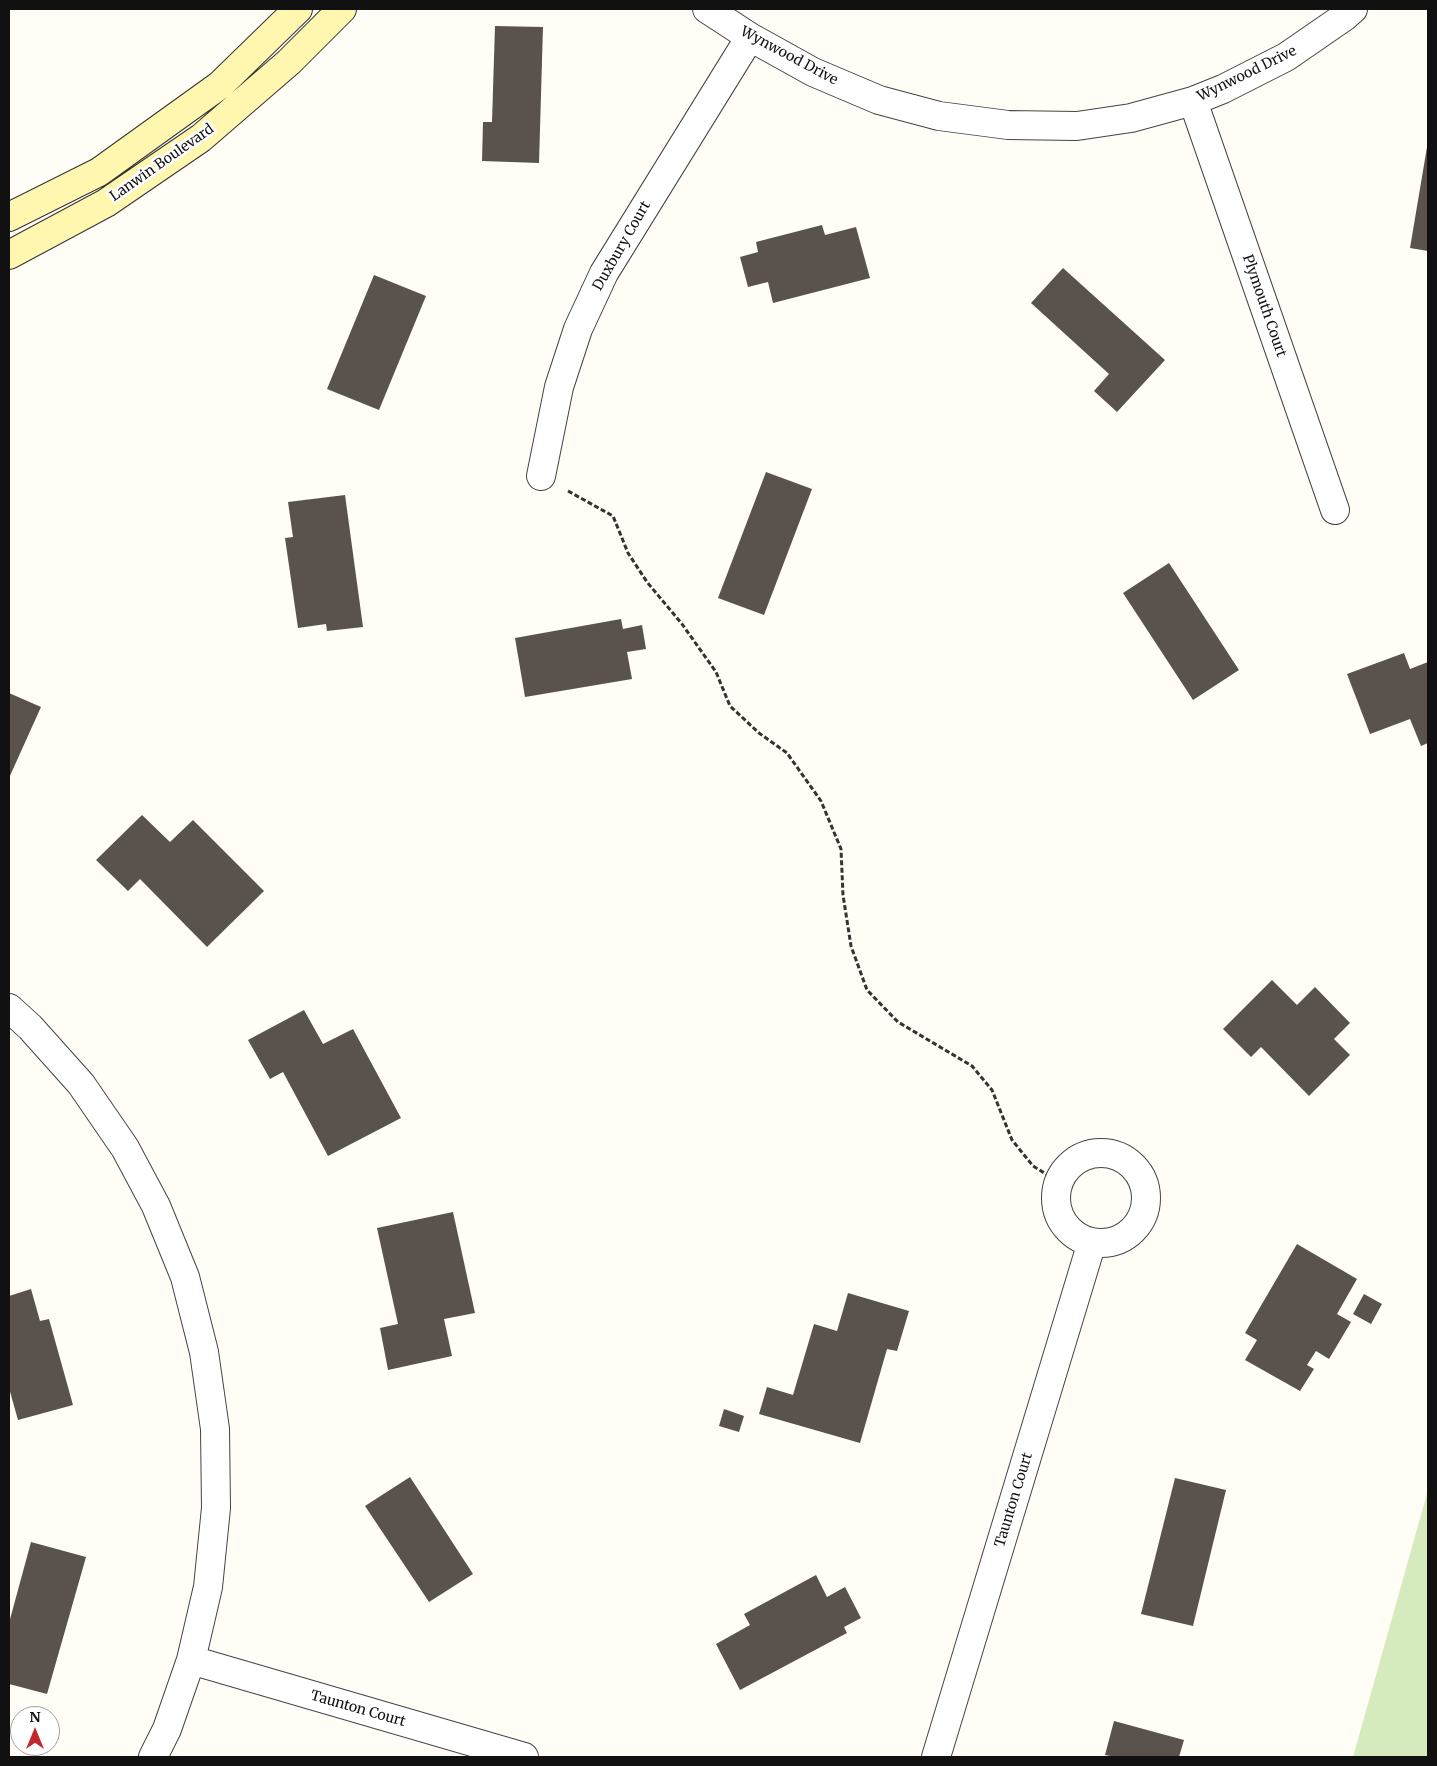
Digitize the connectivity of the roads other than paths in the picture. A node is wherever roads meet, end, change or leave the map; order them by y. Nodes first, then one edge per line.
1 (298, 9) edge
2 (342, 9) edge
3 (707, 9) edge
4 (1353, 9) edge
5 (750, 37) junction
6 (1193, 101) junction
7 (9, 217) edge
8 (9, 255) edge
9 (541, 476) road end
10 (1335, 510) dead end
11 (9, 1008) edge
12 (1092, 1242) junction
13 (191, 1660) junction
14 (153, 1757) edge
15 (524, 1757) edge
16 (936, 1757) edge

1 - 7 street, Lanwin Boulevard
2 - 8 street, Lanwin Boulevard
3 - 5 street, Wynwood Drive
4 - 6 street, Wynwood Drive
5 - 6 street, Wynwood Drive
5 - 9 street, Duxbury Court
6 - 10 street, Plymouth Court
11 - 13 street
12 - 12 street
12 - 16 street, Taunton Court
13 - 14 street
13 - 15 street, Taunton Court

